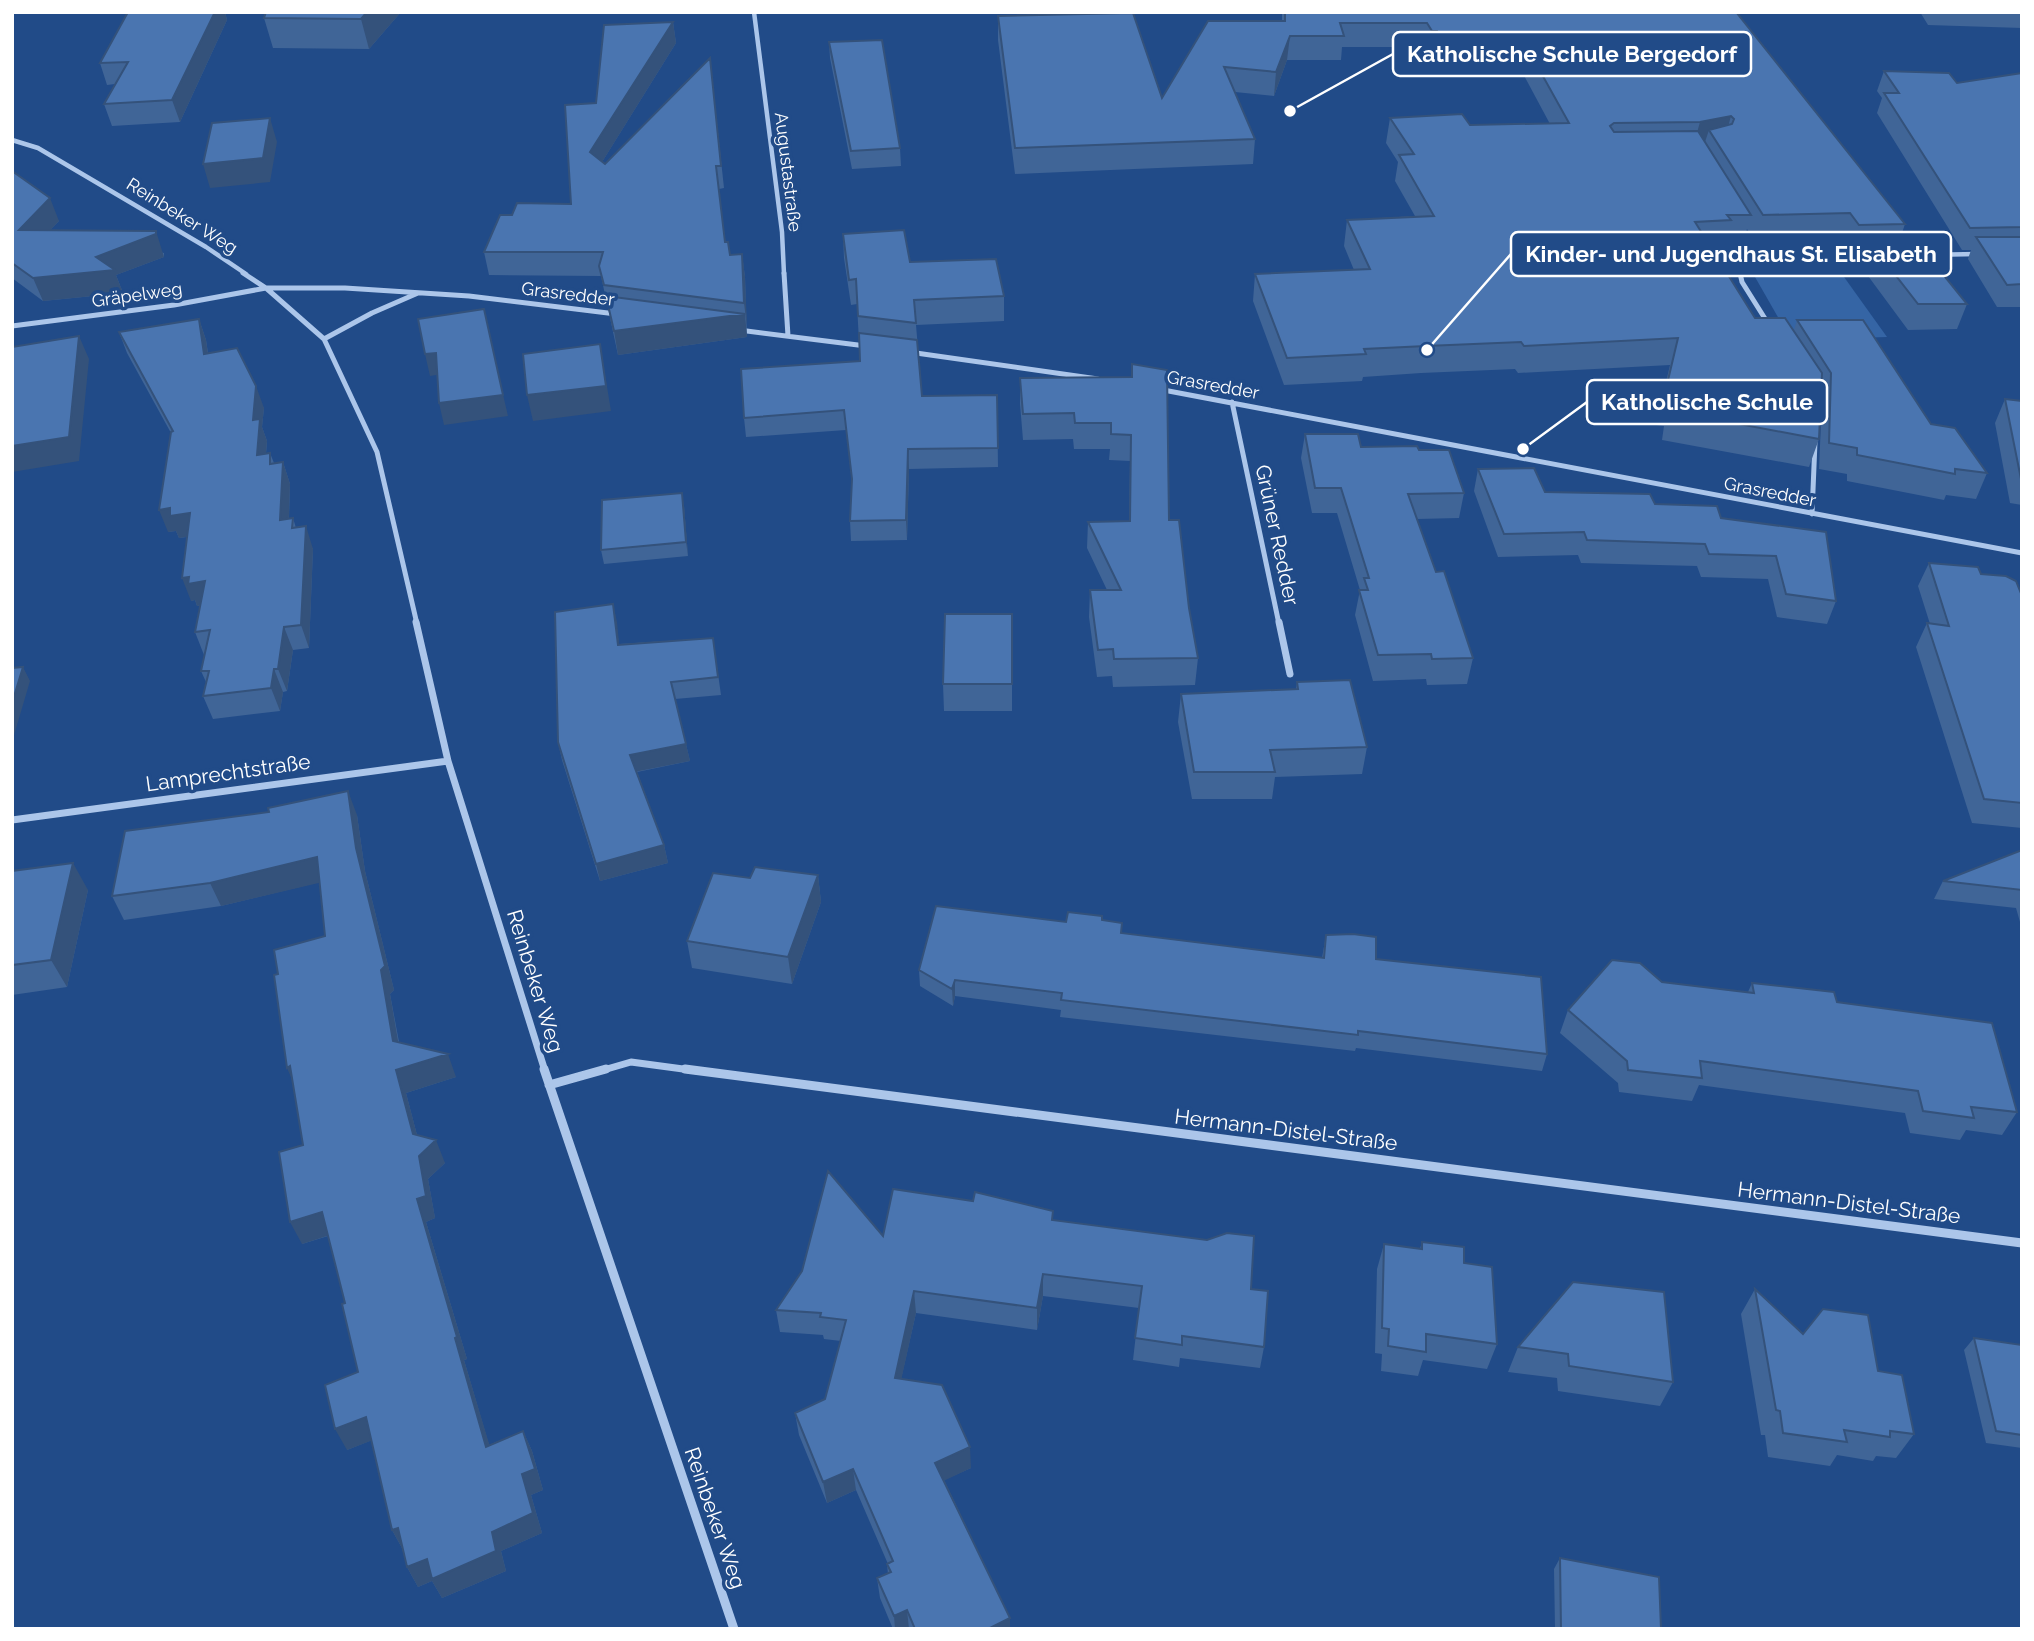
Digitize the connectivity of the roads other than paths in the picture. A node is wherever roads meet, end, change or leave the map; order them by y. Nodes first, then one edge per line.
1 (754, 12) edge
2 (12, 139) edge
3 (1737, 222) edge
4 (1982, 254) edge
5 (1916, 255) edge
6 (1877, 256) edge
7 (1759, 257) junction
8 (266, 288) junction
9 (421, 292) junction
10 (628, 316) edge
11 (12, 326) edge
12 (1770, 327) edge
13 (735, 329) edge
14 (788, 336) junction
15 (324, 339) junction
16 (880, 348) edge
17 (906, 352) edge
18 (1103, 380) edge
19 (1155, 388) edge
20 (1233, 402) junction
21 (1815, 437) edge
22 (1812, 514) junction
23 (2022, 553) edge
24 (1290, 674) dead end
25 (448, 761) junction
26 (12, 820) edge
27 (549, 1085) junction
28 (2022, 1243) edge
29 (734, 1629) edge

1 - 14 street, Augustastraße
2 - 8 street, Reinbeker Weg
3 - 7 street
4 - 5 street
6 - 7 street
7 - 12 street
8 - 9 street, Grasredder
8 - 11 street, Gräpelweg
8 - 15 street, Reinbeker Weg
9 - 10 street, Grasredder
9 - 15 street
13 - 14 street
14 - 16 street
15 - 25 street, Reinbeker Weg
17 - 18 street
19 - 20 street, Grasredder
20 - 22 street, Grasredder
20 - 24 street, Grüner Redder
21 - 22 street
22 - 23 street, Grasredder
25 - 26 street, Lamprechtstraße
25 - 27 street, Reinbeker Weg
27 - 28 street, Hermann-Distel-Straße
27 - 29 street, Reinbeker Weg

